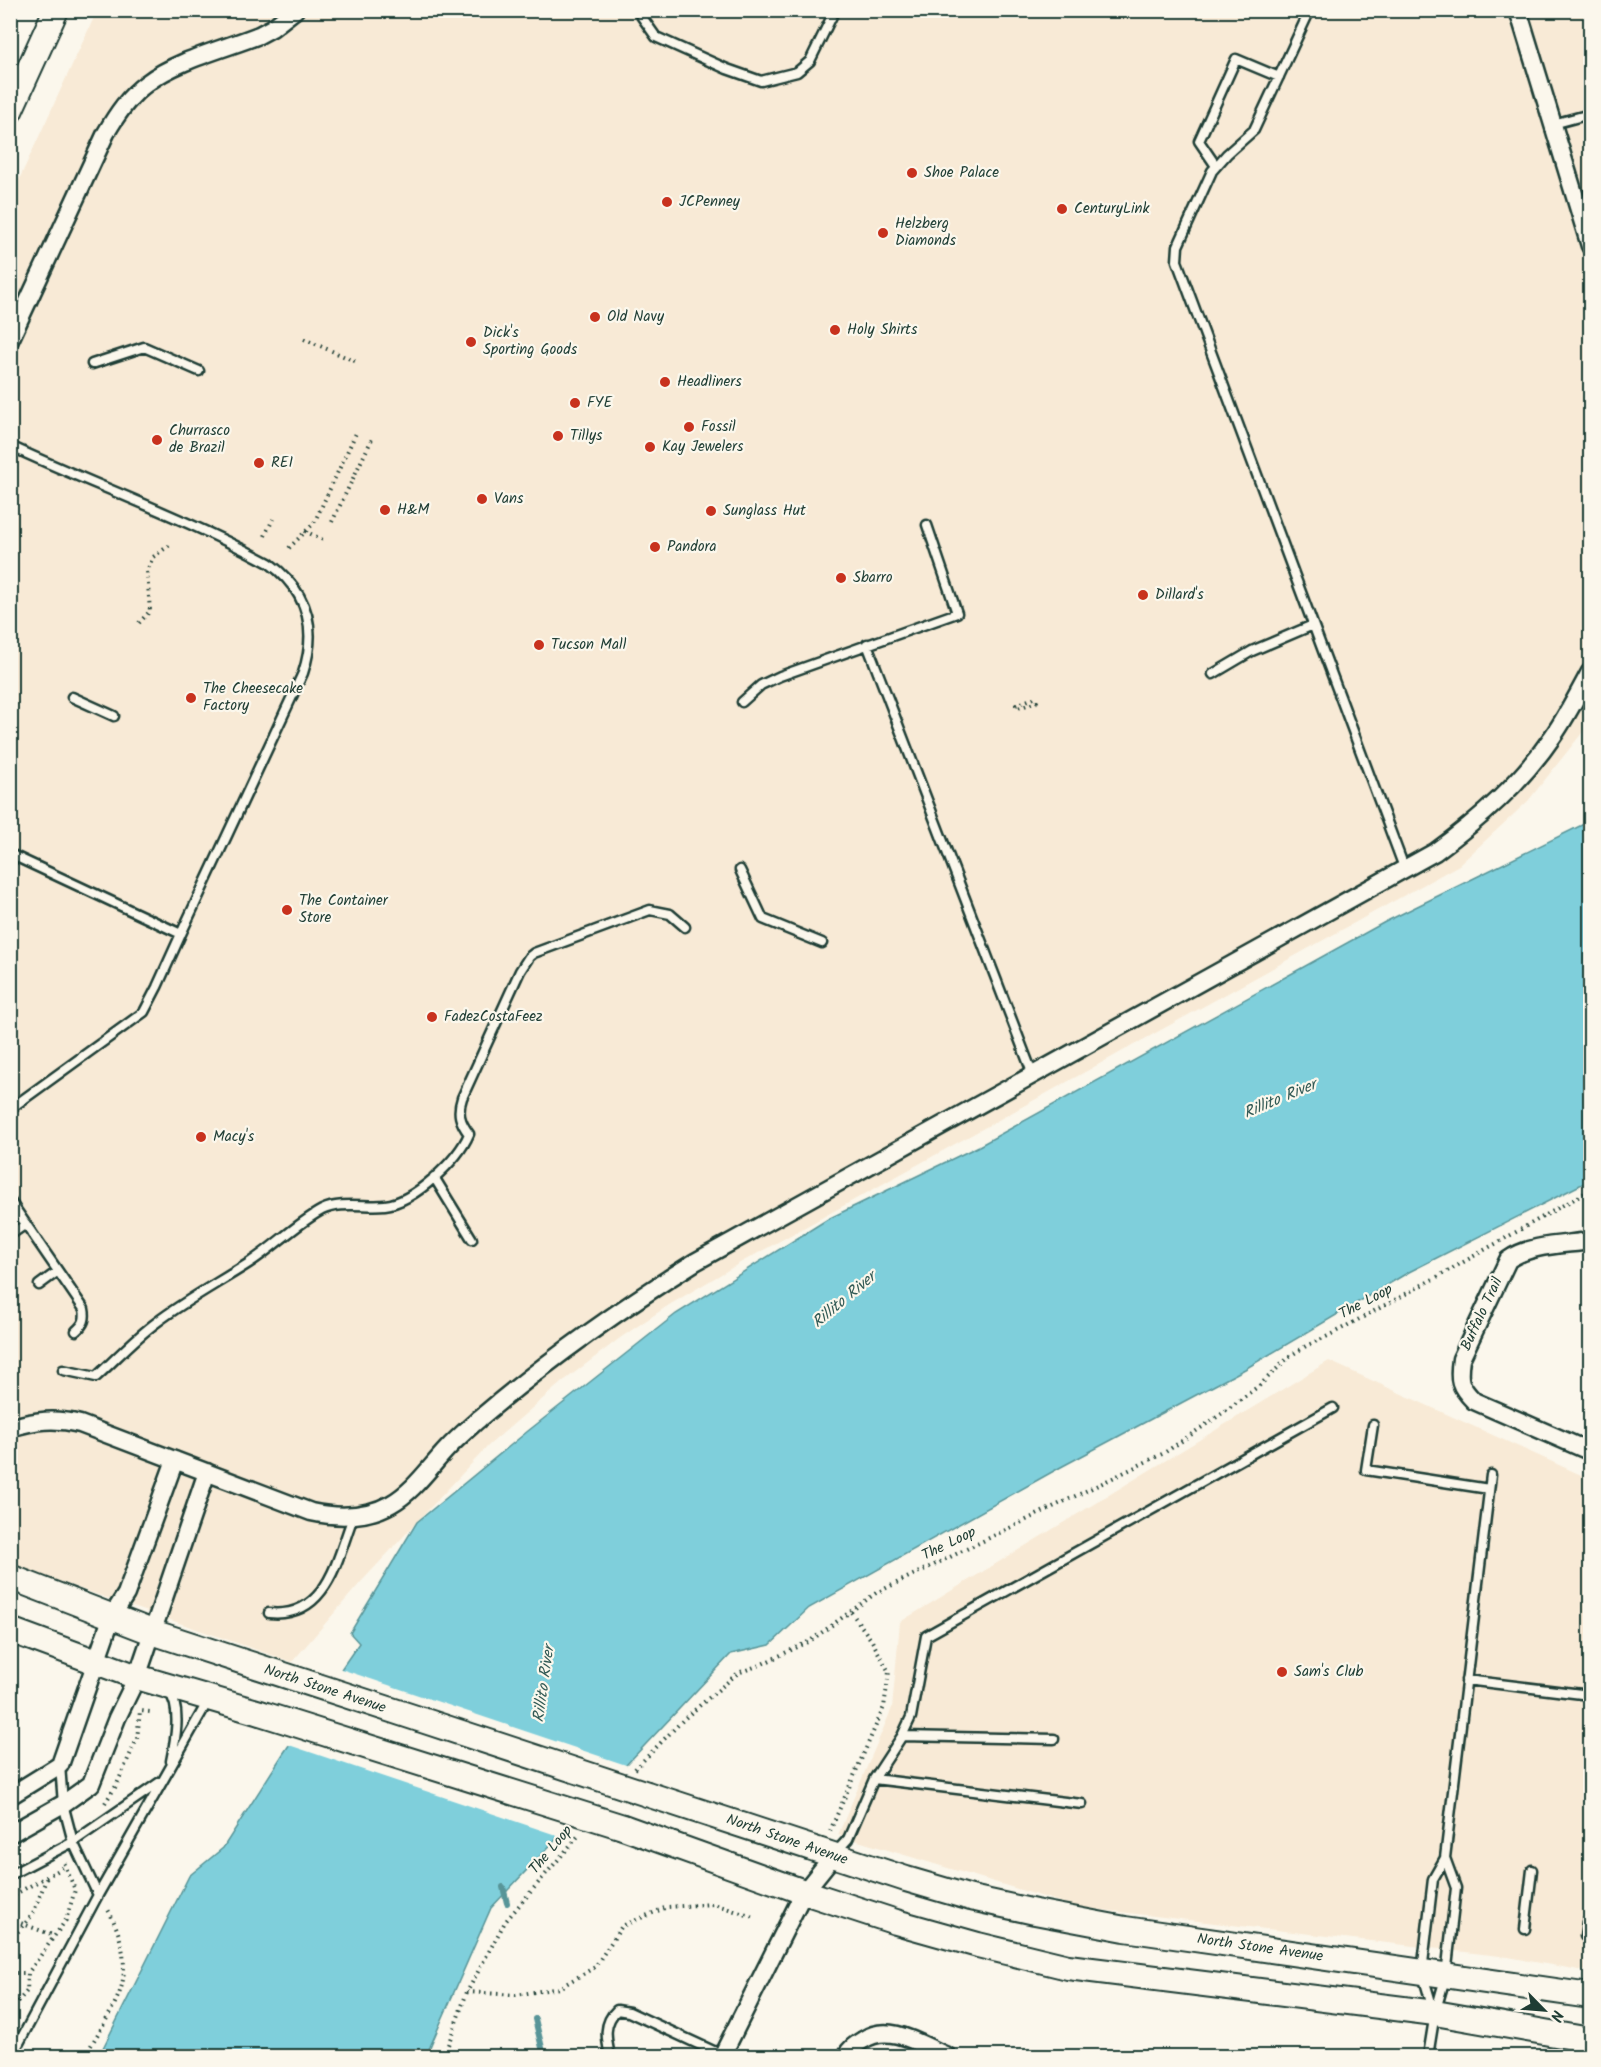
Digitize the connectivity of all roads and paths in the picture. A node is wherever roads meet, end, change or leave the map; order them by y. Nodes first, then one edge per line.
1 (56, 10) edge
2 (295, 10) edge
3 (637, 10) edge
4 (835, 10) edge
5 (1310, 10) edge
6 (1518, 10) edge
7 (1279, 77) junction
8 (10, 111) edge
9 (1590, 114) edge
10 (1553, 124) junction
11 (1216, 165) junction
12 (1590, 246) edge
13 (304, 339) dead end
14 (10, 340) edge
15 (357, 362) dead end
16 (92, 364) dead end
17 (200, 371) dead end
18 (357, 431) dead end
19 (372, 439) dead end
20 (10, 446) edge
21 (273, 519) dead end
22 (332, 522) dead end
23 (927, 525) dead end
24 (305, 531) junction
25 (265, 536) dead end
26 (325, 537) dead end
27 (170, 545) dead end
28 (289, 548) dead end
29 (139, 624) dead end
30 (1313, 625) junction
31 (867, 644) junction
32 (1590, 672) edge
33 (1213, 674) dead end
34 (72, 697) dead end
35 (1034, 698) dead end
36 (742, 702) dead end
37 (1038, 706) dead end
38 (114, 716) dead end
39 (10, 854) edge
40 (740, 870) dead end
41 (1405, 870) junction
42 (686, 927) dead end
43 (182, 934) junction
44 (822, 943) dead end
45 (1033, 1075) junction
46 (10, 1109) edge
47 (434, 1177) junction
48 (1590, 1190) edge
49 (10, 1201) edge
50 (26, 1224) junction
51 (10, 1235) edge
52 (472, 1239) dead end
53 (1590, 1241) edge
54 (58, 1271) junction
55 (39, 1285) dead end
56 (76, 1331) dead end
57 (63, 1370) dead end
58 (1333, 1408) dead end
59 (1374, 1425) dead end
60 (10, 1428) edge
61 (1587, 1450) edge
62 (175, 1460) junction
63 (207, 1472) junction
64 (1491, 1475) dead end
65 (1489, 1489) junction
66 (353, 1516) junction
67 (10, 1577) edge
68 (850, 1612) junction
69 (269, 1613) dead end
70 (112, 1616) junction
71 (10, 1630) edge
72 (152, 1632) junction
73 (96, 1663) junction
74 (137, 1677) junction
75 (1466, 1680) junction
76 (164, 1685) junction
77 (1590, 1695) edge
78 (210, 1698) junction
79 (150, 1712) dead end
80 (902, 1736) junction
81 (1054, 1739) dead end
82 (60, 1765) junction
83 (168, 1770) junction
84 (633, 1771) dead end
85 (874, 1779) junction
86 (163, 1780) junction
87 (10, 1796) edge
88 (105, 1803) dead end
89 (63, 1804) junction
90 (1082, 1804) dead end
91 (830, 1831) dead end
92 (582, 1832) dead end
93 (10, 1834) edge
94 (73, 1842) junction
95 (833, 1856) junction
96 (1445, 1858) junction
97 (63, 1859) dead end
98 (72, 1863) dead end
99 (65, 1867) junction
100 (1532, 1870) dead end
101 (10, 1875) edge
102 (47, 1877) junction
103 (804, 1892) junction
104 (98, 1894) junction
105 (10, 1899) edge
106 (106, 1907) dead end
107 (756, 1918) dead end
108 (10, 1919) edge
109 (1587, 1922) dead end
110 (25, 1923) junction
111 (1524, 1929) dead end
112 (55, 1936) junction
113 (1585, 1936) dead end
114 (10, 1941) edge
115 (1422, 1971) junction
116 (10, 1972) edge
117 (28, 1973) junction
118 (1446, 1975) junction
119 (467, 1992) junction
120 (1590, 1996) edge
121 (10, 2011) edge
122 (1435, 2013) junction
123 (1590, 2040) edge
124 (12, 2056) edge
125 (85, 2056) edge
126 (444, 2056) edge
127 (610, 2056) edge
128 (722, 2056) edge
129 (846, 2056) edge
130 (947, 2056) edge
131 (1428, 2056) edge

1 - 8 main road
2 - 14 street
3 - 4 lane
5 - 7 lane
6 - 10 street
7 - 11 lane
7 - 11 lane
9 - 10 lane
10 - 12 street
11 - 30 lane
13 - 15 path
16 - 17 lane
18 - 24 path
19 - 22 path
20 - 43 lane
21 - 25 path
23 - 31 lane
24 - 26 path
24 - 28 path
27 - 29 path
30 - 33 lane
30 - 41 lane
31 - 36 lane
31 - 45 lane
32 - 41 street
34 - 38 lane
35 - 37 path
39 - 43 lane
40 - 44 lane
41 - 45 street
42 - 47 lane
43 - 46 lane
45 - 66 street
47 - 52 lane
47 - 57 lane
48 - 68 path, The Loop
49 - 50 lane
50 - 51 lane
50 - 54 lane
53 - 61 street, Buffalo Trail
54 - 55 lane
54 - 56 lane
58 - 80 lane
59 - 65 lane
60 - 62 street
62 - 63 street
62 - 70 street
63 - 66 street
63 - 72 street
64 - 65 lane
65 - 75 lane
66 - 69 lane
67 - 70 main road, North Stone Avenue
68 - 84 path, The Loop
68 - 91 path
70 - 72 main road, North Stone Avenue
70 - 73 street
71 - 73 main road
72 - 74 street
72 - 95 main road, North Stone Avenue, bridge
73 - 74 main road
73 - 82 street
74 - 76 main road
74 - 89 street
75 - 77 lane
75 - 96 lane
76 - 78 main road
76 - 83 lane
78 - 83 lane
78 - 103 main road, bridge
79 - 88 path
80 - 81 lane
80 - 85 lane
82 - 87 street
82 - 89 lane
83 - 86 lane
85 - 90 lane
85 - 95 lane
86 - 94 lane
86 - 104 lane
89 - 93 street
89 - 94 lane
92 - 119 path, The Loop
94 - 101 lane
94 - 104 lane
95 - 103 street
95 - 115 main road, North Stone Avenue
96 - 115 lane
96 - 118 lane
97 - 99 path
98 - 99 path
99 - 102 path
99 - 112 path
100 - 111 lane
102 - 105 path
102 - 110 path
103 - 122 main road
103 - 128 street
104 - 124 lane
106 - 125 path
107 - 119 path
108 - 110 path
109 - 113 lane
110 - 112 path
110 - 114 path
112 - 117 path
115 - 118 main road, North Stone Avenue
115 - 122 lane
116 - 117 path
117 - 121 path
118 - 120 main road, North Stone Avenue
118 - 122 lane
119 - 126 path, The Loop
122 - 123 main road
122 - 131 lane
127 - 128 lane
129 - 130 street

